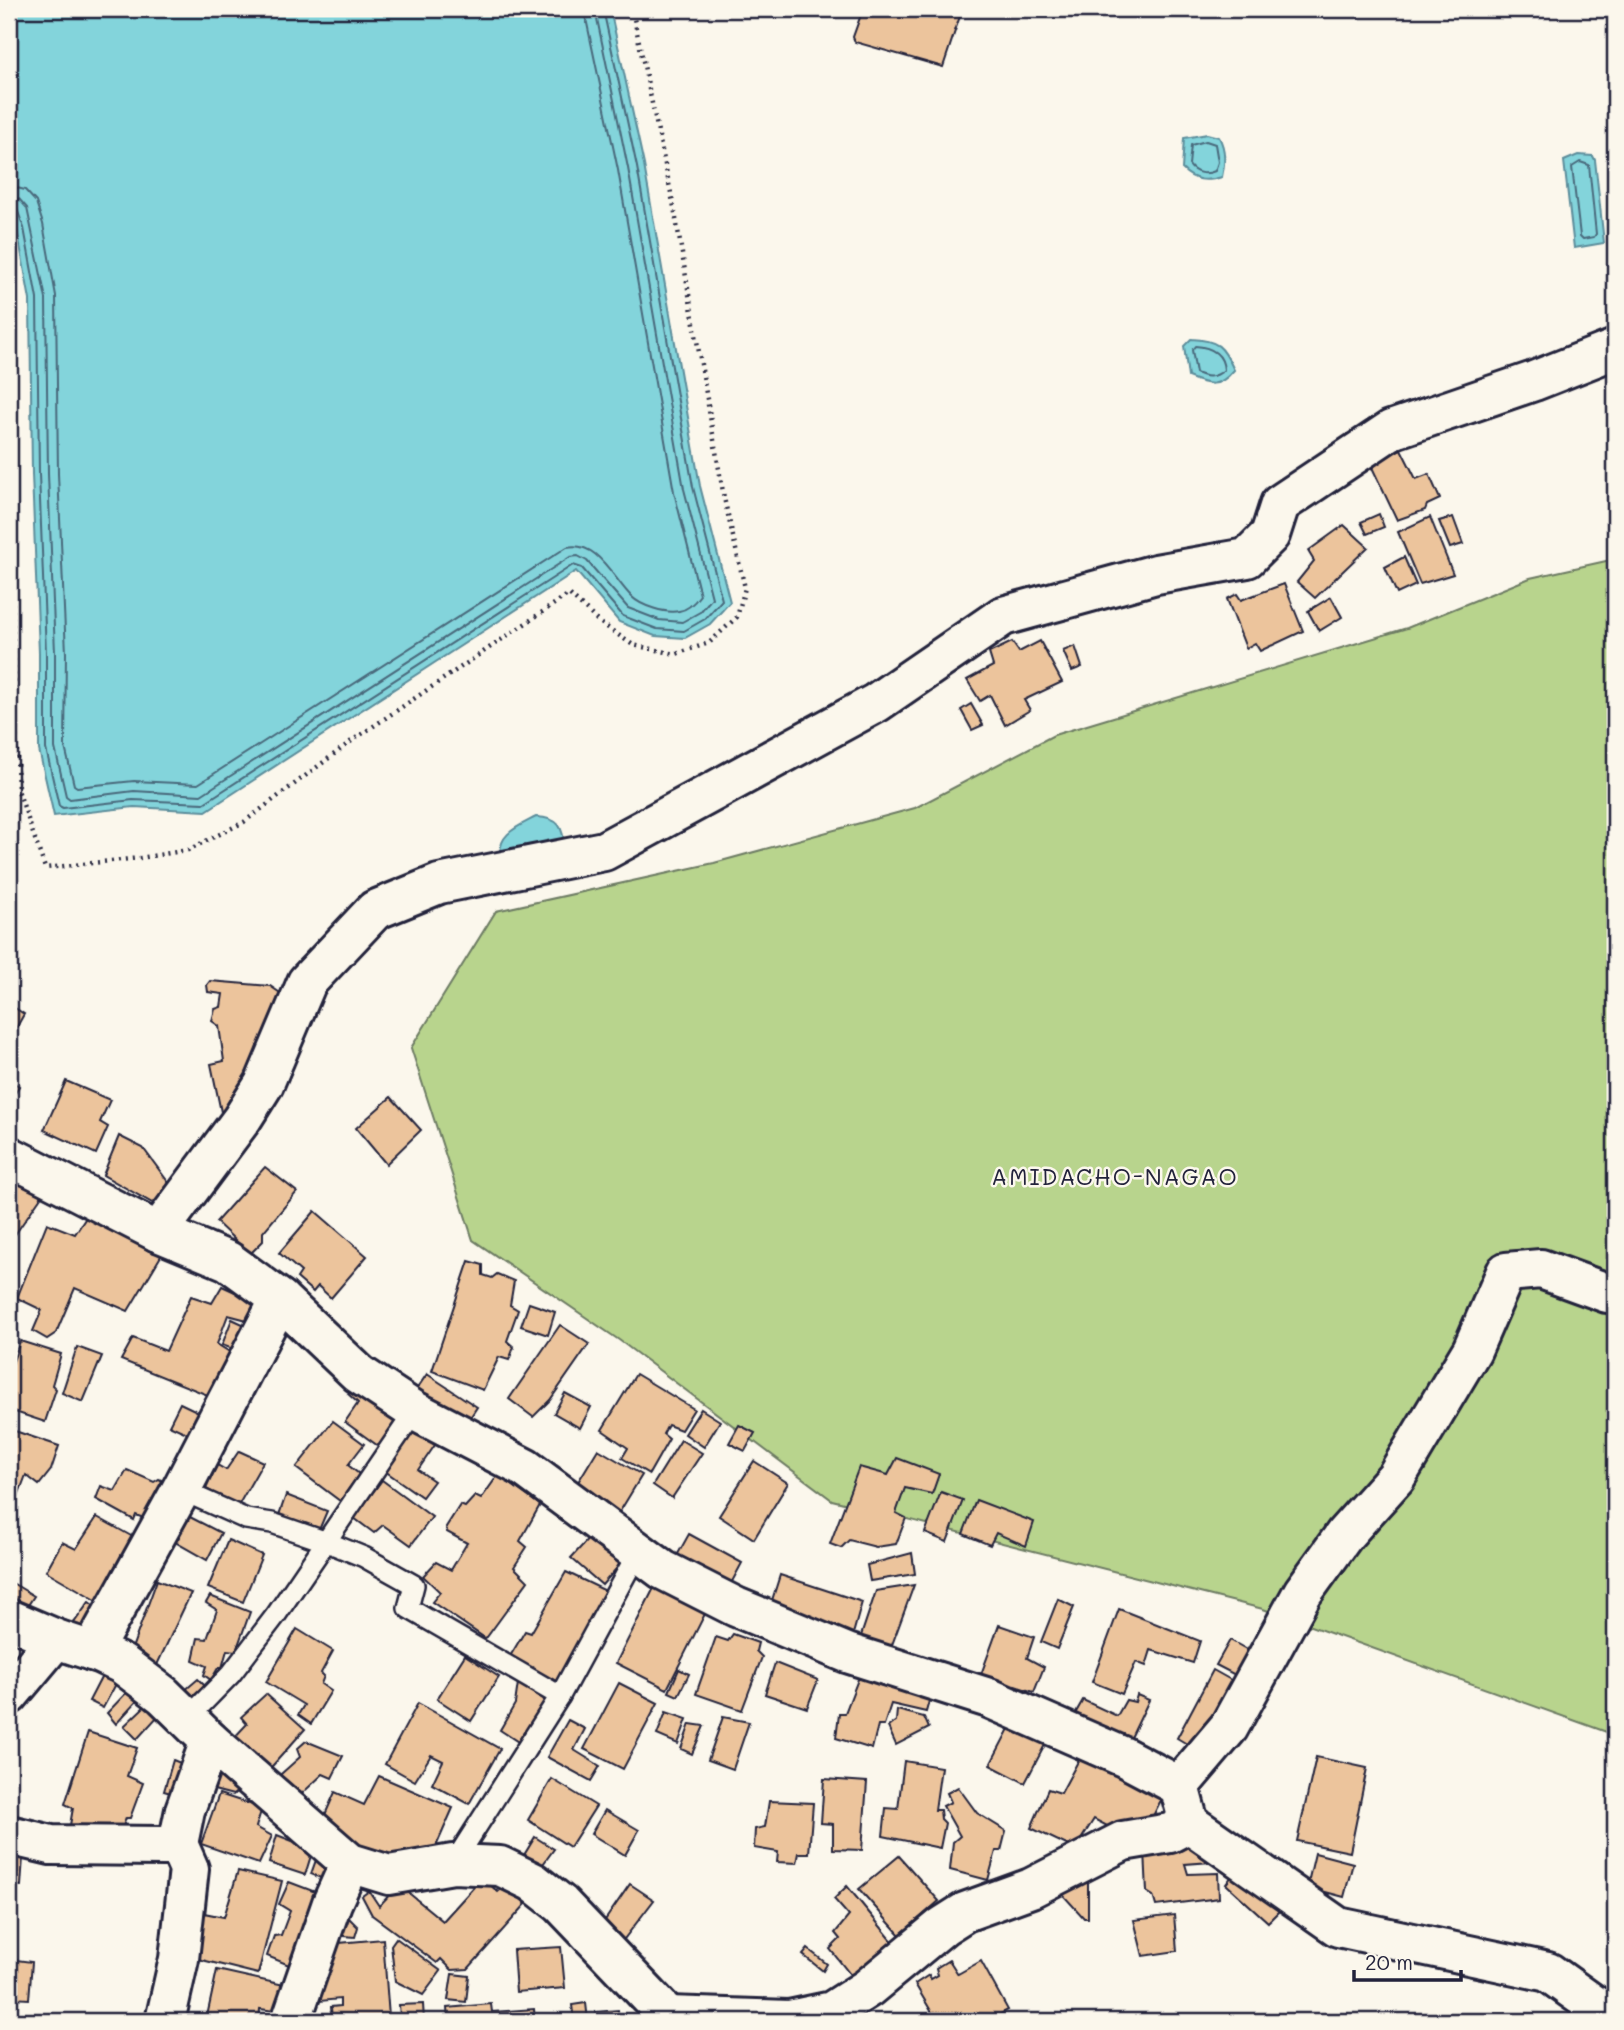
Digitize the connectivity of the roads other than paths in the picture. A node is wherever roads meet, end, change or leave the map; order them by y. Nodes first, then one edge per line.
1 (1615, 349) edge
2 (9, 1156) edge
3 (158, 1232) junction
4 (1615, 1294) edge
5 (280, 1299) junction
6 (415, 1411) junction
7 (181, 1490) junction
8 (327, 1542) junction
9 (638, 1552) junction
10 (9, 1619) edge
11 (74, 1645) junction
12 (9, 1695) edge
13 (560, 1696) junction
14 (198, 1730) junction
15 (1180, 1786) junction
16 (1189, 1823) junction
17 (9, 1835) edge
18 (178, 1844) junction
19 (350, 1863) junction
20 (453, 1864) junction
21 (1615, 2010) edge
22 (669, 2019) edge
23 (165, 2021) edge
24 (291, 2021) edge

1 - 3 street
2 - 3 street
3 - 5 street
4 - 15 street
5 - 6 street
5 - 7 street
6 - 8 lane
6 - 9 street
7 - 8 lane
7 - 11 street
8 - 13 lane
8 - 14 lane
9 - 13 lane
9 - 15 street
10 - 11 street
11 - 12 street
11 - 14 street
13 - 20 lane
14 - 18 street
14 - 19 street
15 - 16 street
16 - 21 street
16 - 22 street
17 - 18 street
18 - 23 street
19 - 20 street
19 - 24 street
20 - 22 street

